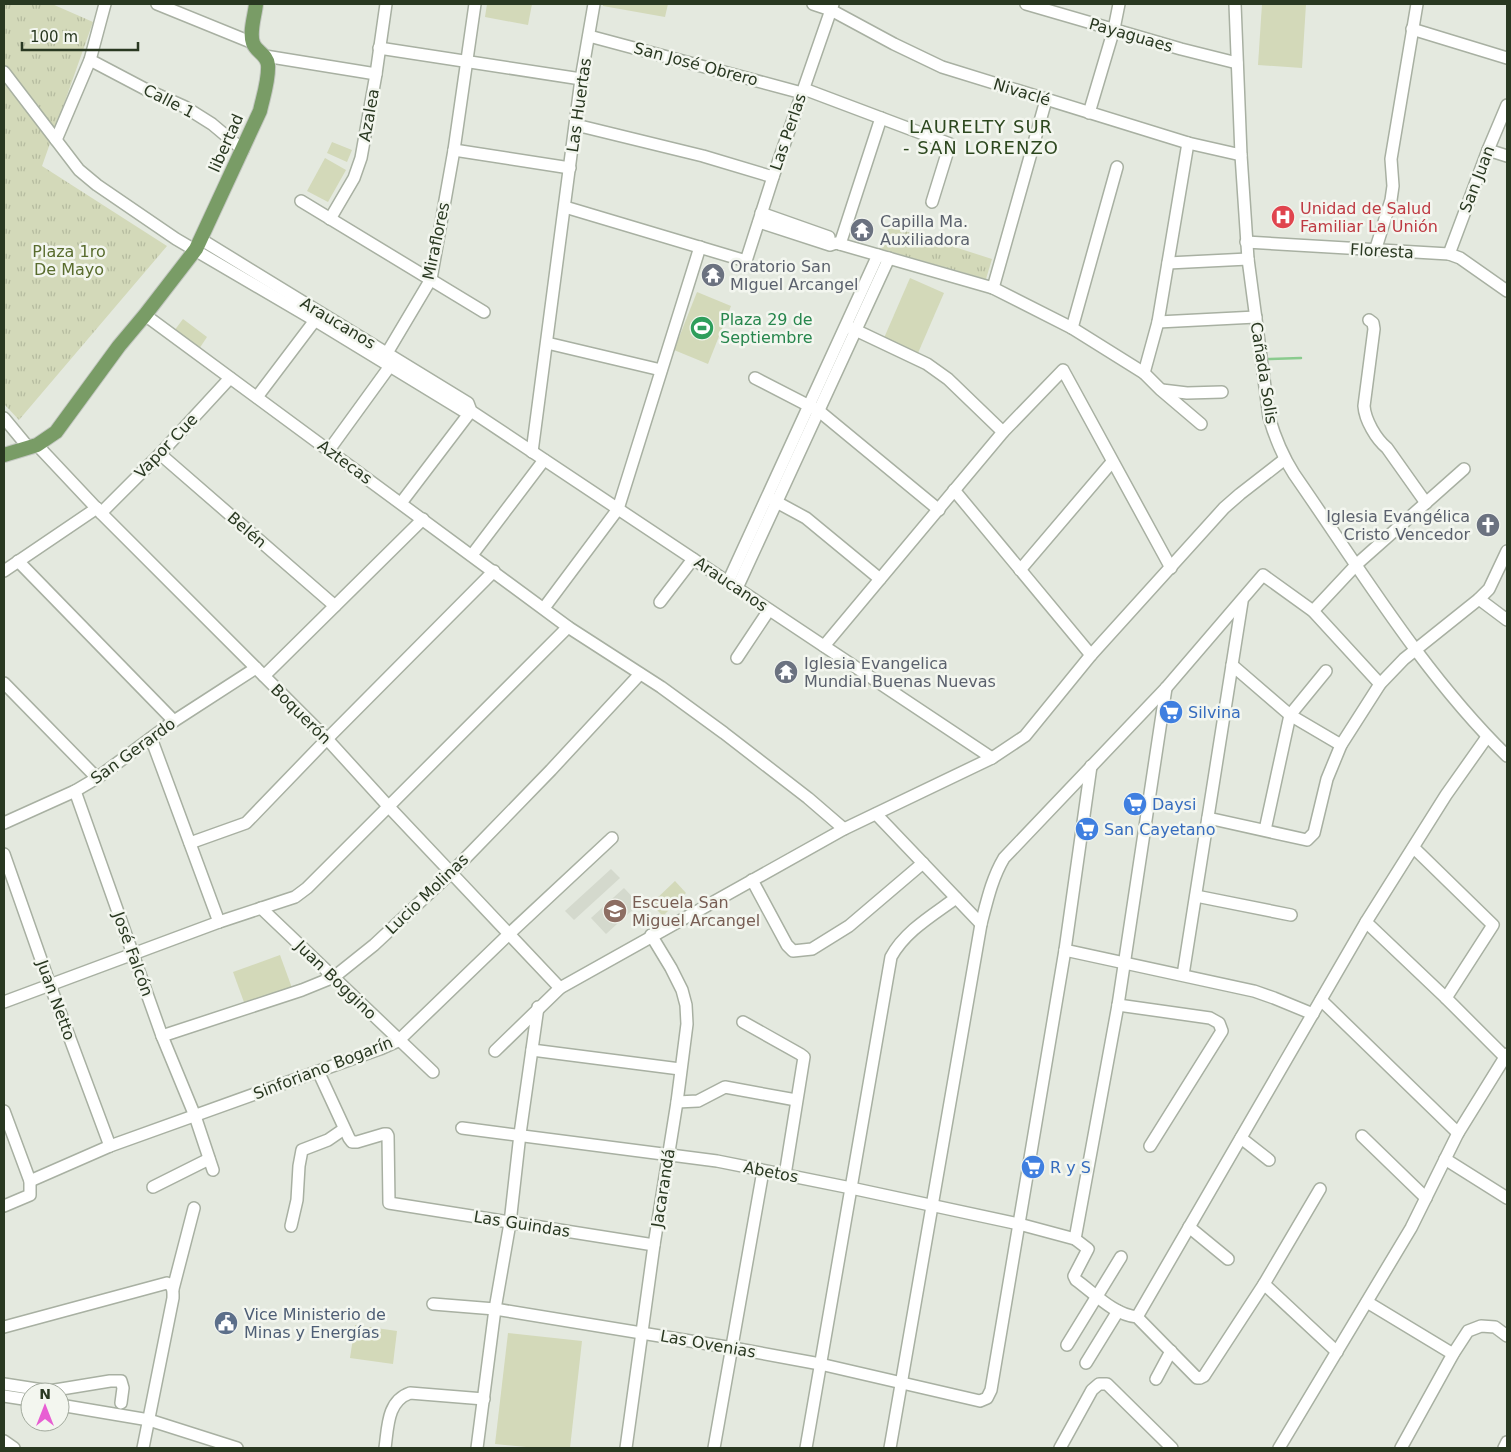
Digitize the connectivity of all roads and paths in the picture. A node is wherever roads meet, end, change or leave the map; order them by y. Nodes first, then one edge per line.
1 (104, 4) edge
2 (157, 4) edge
3 (256, 4) edge
4 (386, 4) edge
5 (475, 4) edge
6 (594, 4) edge
7 (813, 4) edge
8 (1026, 4) edge
9 (1119, 4) edge
10 (1235, 4) edge
11 (1417, 4) edge
12 (832, 7) edge
13 (1114, 30) junction
14 (1412, 30) junction
15 (590, 36) junction
16 (252, 43) junction
17 (379, 48) junction
18 (265, 56) junction
19 (1507, 58) edge
20 (90, 60) junction
21 (467, 63) junction
22 (1237, 63) junction
23 (4, 72) edge
24 (376, 74) junction
25 (582, 79) junction
26 (803, 91) junction
27 (1046, 100) junction
28 (1507, 105) edge
29 (1089, 113) junction
30 (881, 118) junction
31 (576, 125) junction
32 (56, 140) junction
33 (1188, 143) junction
34 (243, 150) junction
35 (454, 150) junction
36 (1488, 150) junction
37 (1241, 156) junction
38 (1507, 156) edge
39 (1117, 167) dead end
40 (570, 168) junction
41 (773, 177) junction
42 (301, 201) dead end
43 (932, 202) dead end
44 (565, 207) junction
45 (760, 217) junction
46 (330, 219) junction
47 (1246, 242) junction
48 (199, 244) junction
49 (838, 244) junction
50 (700, 248) junction
51 (1376, 250) junction
52 (1449, 254) junction
53 (884, 257) junction
54 (1248, 259) junction
55 (1168, 264) junction
56 (431, 280) junction
57 (993, 288) junction
58 (1507, 291) edge
59 (484, 312) dead end
60 (145, 315) junction
61 (318, 317) junction
62 (1256, 317) junction
63 (1370, 320) dead end
64 (1158, 322) junction
65 (851, 328) junction
66 (1072, 328) junction
67 (547, 343) junction
68 (387, 353) junction
69 (390, 366) junction
70 (660, 370) junction
71 (1144, 373) junction
72 (230, 378) junction
73 (755, 378) dead end
74 (1160, 390) junction
75 (1222, 392) dead end
76 (257, 397) junction
77 (814, 408) junction
78 (470, 411) junction
79 (4, 418) edge
80 (1201, 424) dead end
81 (1002, 432) junction
82 (33, 446) junction
83 (329, 450) junction
84 (532, 452) junction
85 (160, 454) junction
86 (4, 455) edge
87 (1285, 459) junction
88 (544, 460) junction
89 (1112, 462) junction
90 (1464, 469) dead end
91 (954, 490) junction
92 (772, 500) junction
93 (401, 503) junction
94 (1423, 505) junction
95 (618, 509) junction
96 (99, 510) junction
97 (939, 510) junction
98 (423, 519) junction
99 (1507, 552) edge
100 (472, 555) junction
101 (692, 559) junction
102 (18, 561) junction
103 (1357, 564) junction
104 (1171, 568) junction
105 (1020, 570) junction
106 (4, 571) edge
107 (494, 572) junction
108 (880, 579) junction
109 (733, 585) junction
110 (1479, 599) junction
111 (660, 602) dead end
112 (1242, 602) junction
113 (335, 606) junction
114 (544, 608) junction
115 (769, 610) junction
116 (1313, 611) junction
117 (1507, 620) edge
118 (568, 627) junction
119 (824, 646) junction
120 (1416, 651) junction
121 (1091, 654) junction
122 (737, 658) dead end
123 (1232, 666) junction
124 (1326, 671) dead end
125 (260, 672) junction
126 (640, 674) junction
127 (4, 683) edge
128 (1380, 684) junction
129 (1166, 688) junction
130 (8, 695) edge
131 (1290, 715) junction
132 (174, 721) junction
133 (1487, 737) junction
134 (151, 738) junction
135 (327, 739) junction
136 (1341, 745) junction
137 (1507, 756) edge
138 (992, 758) junction
139 (1091, 766) junction
140 (97, 778) junction
141 (75, 791) junction
142 (389, 808) junction
143 (876, 814) junction
144 (1208, 818) junction
145 (4, 823) edge
146 (844, 829) junction
147 (1265, 830) junction
148 (612, 838) dead end
149 (190, 843) junction
150 (1414, 848) junction
151 (4, 854) edge
152 (922, 863) junction
153 (451, 873) junction
154 (752, 880) junction
155 (1196, 896) junction
156 (956, 898) junction
157 (261, 908) junction
158 (1291, 915) dead end
159 (219, 922) junction
160 (1366, 922) junction
161 (981, 924) junction
162 (509, 934) junction
163 (651, 935) junction
164 (1064, 950) junction
165 (134, 955) junction
166 (1125, 962) junction
167 (1183, 975) junction
168 (334, 977) junction
169 (50, 985) junction
170 (560, 988) junction
171 (1446, 998) junction
172 (1321, 1000) junction
173 (4, 1002) edge
174 (1118, 1004) junction
175 (538, 1007) junction
176 (1313, 1014) junction
177 (743, 1022) dead end
178 (162, 1036) junction
179 (398, 1040) junction
180 (532, 1050) junction
181 (495, 1051) dead end
182 (1506, 1056) edge
183 (680, 1069) junction
184 (318, 1071) junction
185 (433, 1072) dead end
186 (796, 1100) junction
187 (677, 1102) junction
188 (4, 1111) edge
189 (195, 1116) junction
190 (462, 1128) dead end
191 (344, 1129) junction
192 (1458, 1133) junction
193 (520, 1134) junction
194 (1362, 1136) dead end
195 (1241, 1138) junction
196 (110, 1146) junction
197 (1150, 1146) dead end
198 (668, 1156) junction
199 (1445, 1159) junction
200 (1270, 1160) dead end
201 (763, 1170) junction
202 (785, 1175) junction
203 (30, 1181) junction
204 (153, 1187) dead end
205 (851, 1188) junction
206 (1320, 1189) dead end
207 (1426, 1198) junction
208 (1507, 1198) edge
209 (4, 1206) edge
210 (932, 1206) junction
211 (194, 1208) dead end
212 (510, 1223) junction
213 (1019, 1224) junction
214 (291, 1226) dead end
215 (1189, 1227) junction
216 (1076, 1238) junction
217 (654, 1245) junction
218 (1121, 1258) dead end
219 (1228, 1259) dead end
220 (1264, 1284) junction
221 (173, 1288) junction
222 (1097, 1296) junction
223 (1367, 1302) junction
224 (433, 1304) dead end
225 (495, 1309) junction
226 (1118, 1311) junction
227 (1137, 1317) junction
228 (4, 1327) edge
229 (642, 1333) junction
230 (1507, 1336) edge
231 (1066, 1345) dead end
232 (733, 1348) junction
233 (1171, 1351) junction
234 (1337, 1352) junction
235 (1453, 1354) junction
236 (1086, 1363) dead end
237 (820, 1364) junction
238 (1156, 1379) dead end
239 (901, 1383) junction
240 (4, 1384) edge
241 (4, 1396) edge
242 (20, 1398) edge
243 (484, 1399) junction
244 (121, 1403) dead end
245 (70, 1407) edge
246 (149, 1420) junction
247 (4, 1441) edge
248 (1507, 1442) edge
249 (1066, 1445) edge
250 (14, 1448) edge
251 (143, 1448) edge
252 (237, 1448) edge
253 (385, 1448) edge
254 (477, 1448) edge
255 (626, 1448) edge
256 (714, 1448) edge
257 (806, 1448) edge
258 (890, 1448) edge
259 (1172, 1448) edge
260 (1279, 1448) edge
261 (1402, 1448) edge
262 (1504, 1448) edge

1 - 20 street
2 - 16 street
3 - 16 main road
4 - 17 street, Azalea
5 - 21 street, Miraflores
6 - 15 street, Las Huertas
7 - 12 street, Nivaclé
8 - 13 street, Payaguaes
9 - 13 street
10 - 22 street, Cañada Solis
11 - 14 street
12 - 26 street, Las Perlas
12 - 27 street, Nivaclé
13 - 22 street, Payaguaes
13 - 29 street
14 - 19 street
14 - 51 street
15 - 25 street, Las Huertas
15 - 26 street, San José Obrero
16 - 18 main road
17 - 21 street
17 - 24 street, Azalea
18 - 24 street
18 - 34 main road, libertad
20 - 32 street
20 - 34 street, Calle 1
21 - 25 street
21 - 35 street, Miraflores
22 - 37 street, Cañada Solis
23 - 32 street, Araucanos
24 - 46 street, Azalea
25 - 31 street, Las Huertas
26 - 30 street, San José Obrero
26 - 41 street, Las Perlas
27 - 29 street, Nivaclé
27 - 57 street
28 - 36 street, San Juan
29 - 33 street, Nivaclé
30 - 43 street, San José Obrero
30 - 49 street
31 - 40 street, Las Huertas
31 - 41 street
32 - 48 street, Araucanos
33 - 37 street, Nivaclé
33 - 55 street
34 - 48 main road, libertad
35 - 40 street
35 - 56 street, Miraflores
36 - 38 street
36 - 52 street, San Juan
37 - 47 street, Cañada Solis
39 - 66 street
40 - 44 street, Las Huertas
41 - 45 street, Las Perlas
42 - 46 street
44 - 50 street
44 - 67 street, Las Huertas
45 - 49 street
45 - 50 street, Las Perlas
46 - 56 street
47 - 51 street, Floresta
47 - 54 street, Cañada Solis
48 - 60 main road, libertad
48 - 61 street, Araucanos
49 - 53 street
50 - 70 street
51 - 52 street, Floresta
52 - 58 street, Floresta
53 - 57 street
53 - 65 street
54 - 55 street
54 - 62 street, Cañada Solis
55 - 64 street
56 - 59 street
56 - 68 street, Miraflores
57 - 66 street
60 - 72 street, Aztecas
60 - 82 main road, libertad
61 - 68 street, Araucanos
61 - 69 street, Araucanos
61 - 76 street
62 - 64 street
62 - 87 street, Cañada Solis
63 - 94 street
64 - 71 street
65 - 77 street
65 - 81 street
66 - 71 street
67 - 70 street
67 - 84 street, Las Huertas
68 - 69 street
68 - 78 street, Araucanos
69 - 78 street, Araucanos
69 - 83 street
70 - 95 street
71 - 74 street
72 - 76 street, Aztecas
72 - 85 street, Vapor Cue
73 - 77 street
74 - 75 street
74 - 80 street
76 - 83 street, Aztecas
77 - 92 street
77 - 97 street
78 - 84 street, Araucanos
78 - 93 street
79 - 82 street, Boquerón
81 - 89 street
81 - 91 street
82 - 86 main road, libertad
82 - 96 street, Boquerón
83 - 93 street, Aztecas
84 - 88 street, Araucanos
85 - 96 street, Vapor Cue
85 - 113 street, Belén
87 - 103 street, Cañada Solis
87 - 104 street
88 - 95 street, Araucanos
88 - 100 street
89 - 104 street
89 - 105 street
90 - 94 street
91 - 97 street
91 - 105 street
92 - 108 street
92 - 109 street
93 - 98 street, Aztecas
94 - 103 street
95 - 101 street, Araucanos
95 - 114 street
96 - 102 street, Vapor Cue
96 - 125 street, Boquerón
97 - 108 street
98 - 100 street, Aztecas
98 - 113 street, San Gerardo
99 - 110 street
100 - 107 street, Aztecas
101 - 109 street, Araucanos
101 - 111 street
102 - 106 street, Vapor Cue
102 - 132 street
103 - 116 street
103 - 120 street, Cañada Solis
104 - 121 street
105 - 121 street
107 - 114 street, Aztecas
107 - 135 street
108 - 119 street
109 - 115 street, Araucanos
110 - 117 street
110 - 120 street
112 - 116 street
112 - 123 street
112 - 129 street
113 - 125 street, San Gerardo
114 - 118 street, Aztecas
115 - 119 street, Araucanos
115 - 122 street
116 - 128 street
118 - 126 street, Aztecas
118 - 142 street
119 - 138 street, Araucanos
120 - 128 street
120 - 133 street, Cañada Solis
121 - 138 street
123 - 131 street
123 - 144 street
124 - 131 street
125 - 132 street, San Gerardo
125 - 135 street, Boquerón
126 - 146 street, Aztecas
126 - 153 street, Lucio Molinas
127 - 130 street
128 - 136 street
129 - 139 street
129 - 166 street
130 - 140 street
131 - 136 street
131 - 147 street
132 - 134 street, San Gerardo
133 - 137 street, Cañada Solis
133 - 150 street
134 - 140 street, San Gerardo
134 - 149 street
135 - 142 street, Boquerón
135 - 149 street
136 - 147 street
138 - 143 street
139 - 161 street
139 - 164 street
140 - 141 street, San Gerardo
141 - 145 street, San Gerardo
141 - 165 street, José Falcón
142 - 153 street, Boquerón
142 - 157 street
143 - 146 street
143 - 152 street
144 - 147 street
144 - 155 street
146 - 154 street
148 - 162 street, Sinforiano Bogarín
149 - 159 street
150 - 160 street
150 - 171 street
151 - 169 street, Juan Netto
152 - 154 street
152 - 156 street
153 - 162 street, Boquerón
153 - 168 street, Lucio Molinas
154 - 163 street
155 - 158 street
155 - 167 street
156 - 161 street
156 - 205 street
157 - 159 street
157 - 168 street, Juan Boggino
159 - 165 street
160 - 171 street
160 - 172 street
161 - 210 street
162 - 170 street, Boquerón
162 - 179 street, Sinforiano Bogarín
163 - 170 street
163 - 183 street, Jacarandá
164 - 166 street
164 - 213 street
165 - 169 street
165 - 178 street, José Falcón
166 - 167 street
166 - 174 street
167 - 176 street
168 - 178 street, Lucio Molinas
168 - 179 street, Juan Boggino
169 - 173 street
169 - 196 street, Juan Netto
170 - 175 street
171 - 182 street
172 - 176 street
172 - 192 street
174 - 197 street
174 - 216 street
175 - 180 street
175 - 181 street
176 - 195 street
177 - 186 street
178 - 189 street, José Falcón
179 - 184 street, Sinforiano Bogarín
179 - 185 street, Juan Boggino
180 - 183 street
180 - 193 street
182 - 192 street
183 - 187 street, Jacarandá
184 - 189 street, Sinforiano Bogarín
184 - 191 street
186 - 187 street
186 - 202 street
187 - 198 street, Jacarandá
188 - 203 street
189 - 196 street, Sinforiano Bogarín
189 - 204 street, José Falcón
190 - 193 street, Abetos
191 - 212 street, Las Guindas
191 - 214 street
192 - 199 street
193 - 198 street, Abetos
193 - 212 street
194 - 207 street
195 - 200 street
195 - 215 street
196 - 203 street, Sinforiano Bogarín
198 - 201 street, Abetos
198 - 217 street, Jacarandá
199 - 207 street
199 - 208 street
201 - 202 street, Abetos
201 - 232 street
202 - 205 street, Abetos
203 - 209 street
205 - 210 street, Abetos
205 - 237 street
206 - 220 street
207 - 223 street
210 - 213 street, Abetos
210 - 239 street
211 - 221 street
212 - 217 street, Las Guindas
212 - 225 street
213 - 216 street, Abetos
213 - 239 street, Las Ovenias
215 - 219 street
215 - 227 street
216 - 222 street
217 - 229 street, Jacarandá
218 - 222 street
220 - 233 street
220 - 234 street
221 - 228 street
221 - 246 street
222 - 226 street
222 - 231 street
223 - 234 street
223 - 235 street
224 - 225 street, Las Ovenias
225 - 229 street, Las Ovenias
225 - 243 street
226 - 227 street
226 - 236 street
227 - 233 street
229 - 232 street, Las Ovenias
229 - 255 street, Jacarandá
230 - 235 street
232 - 237 street, Las Ovenias
232 - 256 street
233 - 238 street
234 - 260 street
235 - 261 street
237 - 239 street, Las Ovenias
237 - 257 street
239 - 258 street
240 - 244 street
241 - 242 street
243 - 253 street
243 - 254 street
245 - 246 street
246 - 251 street
246 - 252 street
247 - 250 street
248 - 262 street
249 - 259 street

